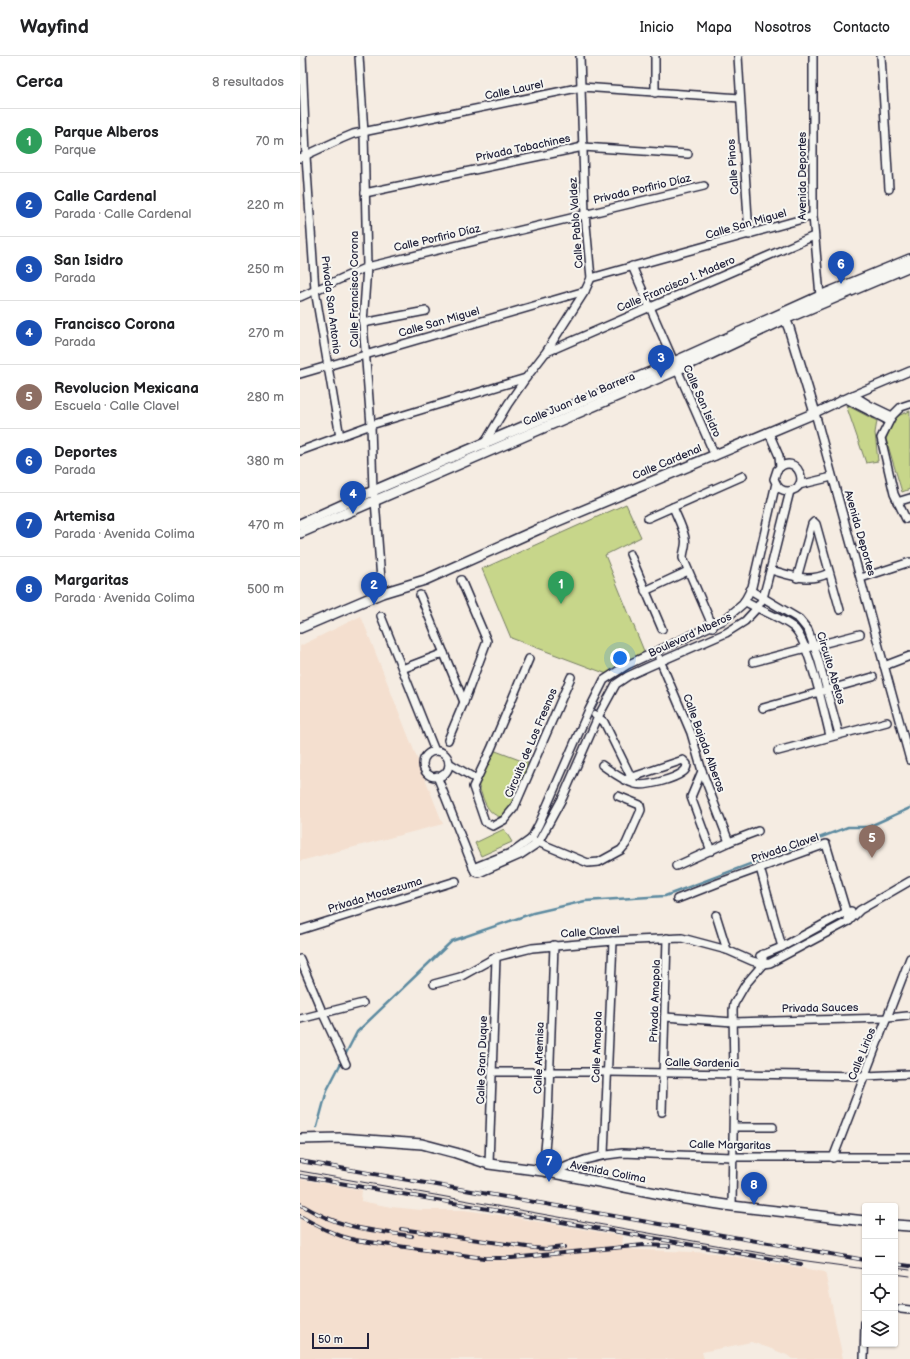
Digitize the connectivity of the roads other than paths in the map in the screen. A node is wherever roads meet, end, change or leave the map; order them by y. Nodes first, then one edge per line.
1 (302, 56) edge
2 (360, 56) edge
3 (580, 56) edge
4 (655, 56) edge
5 (738, 56) edge
6 (813, 56) edge
7 (881, 56) edge
8 (582, 87) junction
9 (655, 93) junction
10 (740, 98) junction
11 (364, 133) junction
12 (583, 147) junction
13 (688, 154) dead end
14 (303, 157) edge
15 (704, 186) dead end
16 (889, 189) dead end
17 (365, 193) junction
18 (585, 214) junction
19 (813, 216) junction
20 (749, 235) junction
21 (814, 236) junction
22 (910, 259) edge
23 (367, 266) junction
24 (632, 266) junction
25 (910, 266) edge
26 (591, 278) junction
27 (315, 290) junction
28 (585, 291) junction
29 (820, 296) junction
30 (300, 297) edge
31 (650, 307) junction
32 (426, 311) dead end
33 (784, 316) junction
34 (363, 323) junction
35 (546, 352) junction
36 (365, 355) junction
37 (328, 365) junction
38 (675, 366) junction
39 (910, 371) edge
40 (300, 374) edge
41 (526, 378) junction
42 (853, 395) junction
43 (842, 399) junction
44 (910, 404) edge
45 (815, 413) junction
46 (891, 418) junction
47 (371, 425) junction
48 (769, 433) junction
49 (340, 437) junction
50 (485, 448) junction
51 (300, 451) edge
52 (714, 456) junction
53 (780, 467) junction
54 (743, 476) dead end
55 (832, 477) junction
56 (776, 483) junction
57 (799, 485) junction
58 (790, 491) junction
59 (374, 496) junction
60 (910, 498) edge
61 (897, 502) junction
62 (673, 507) junction
63 (648, 518) dead end
64 (906, 519) dead end
65 (300, 524) edge
66 (300, 533) edge
67 (630, 554) dead end
68 (910, 562) edge
69 (771, 570) junction
70 (688, 571) junction
71 (829, 573) junction
72 (796, 578) junction
73 (861, 578) junction
74 (461, 580) dead end
75 (750, 590) junction
76 (645, 591) junction
77 (382, 593) junction
78 (420, 595) dead end
79 (762, 598) junction
80 (744, 601) junction
81 (756, 608) junction
82 (840, 610) dead end
83 (381, 616) dead end
84 (713, 627) junction
85 (300, 628) edge
86 (662, 630) dead end
87 (860, 634) dead end
88 (814, 646) junction
89 (805, 648) junction
90 (656, 652) junction
91 (444, 653) junction
92 (910, 656) edge
93 (529, 658) dead end
94 (660, 661) junction
95 (753, 662) dead end
96 (884, 666) junction
97 (402, 669) junction
98 (571, 677) dead end
99 (873, 677) dead end
100 (826, 690) junction
101 (819, 692) junction
102 (464, 702) junction
103 (763, 708) dead end
104 (588, 712) junction
105 (598, 717) junction
106 (887, 722) dead end
107 (839, 734) junction
108 (830, 736) junction
109 (448, 740) dead end
110 (435, 751) junction
111 (778, 751) dead end
112 (910, 760) edge
113 (449, 763) junction
114 (602, 765) dead end
115 (702, 771) junction
116 (437, 776) junction
117 (476, 779) junction
118 (628, 779) junction
119 (618, 796) dead end
120 (758, 831) dead end
121 (531, 839) junction
122 (729, 842) junction
123 (538, 843) junction
124 (711, 850) junction
125 (676, 866) dead end
126 (473, 868) junction
127 (760, 868) junction
128 (456, 881) dead end
129 (910, 881) edge
130 (677, 899) dead end
131 (860, 910) junction
132 (846, 912) junction
133 (716, 915) dead end
134 (849, 921) junction
135 (300, 930) edge
136 (667, 938) junction
137 (613, 941) junction
138 (554, 945) junction
139 (782, 947) junction
140 (727, 950) junction
141 (763, 954) junction
142 (496, 957) junction
143 (910, 958) edge
144 (300, 959) edge
145 (752, 961) junction
146 (763, 964) junction
147 (434, 984) dead end
148 (363, 1003) dead end
149 (323, 1014) junction
150 (907, 1016) dead end
151 (665, 1017) junction
152 (888, 1018) junction
153 (300, 1019) edge
154 (733, 1022) junction
155 (346, 1064) dead end
156 (492, 1072) junction
157 (550, 1072) junction
158 (607, 1072) junction
159 (663, 1073) junction
160 (734, 1074) junction
161 (910, 1074) edge
162 (865, 1076) junction
163 (662, 1112) dead end
164 (734, 1127) junction
165 (773, 1127) dead end
166 (300, 1139) edge
167 (604, 1154) junction
168 (733, 1157) junction
169 (910, 1157) edge
170 (833, 1158) junction
171 (489, 1164) junction
172 (548, 1172) junction
173 (732, 1206) junction
174 (862, 1221) edge
175 (898, 1225) edge
176 (910, 1226) edge
177 (901, 1309) dead end
178 (910, 1310) edge
179 (864, 1347) edge
180 (864, 1359) edge

1 - 14 street, Privada San Antonio
2 - 11 street, Calle Francisco Corona
3 - 8 street, Calle Pablo Valdez
4 - 9 street
5 - 10 street, Calle Pinos
6 - 19 street, Avenida Deportes
7 - 16 street
8 - 9 street, Calle Laurel
8 - 11 street, Calle Laurel
8 - 12 street, Calle Pablo Valdez
9 - 10 street, Calle Laurel
10 - 20 street, Calle Pinos
11 - 14 street, Calle Laurel
11 - 17 street, Calle Francisco Corona
12 - 13 street, Privada Tabachines
12 - 17 street, Privada Tabachines
12 - 18 street, Calle Pablo Valdez
14 - 27 street, Privada San Antonio
15 - 18 street, Privada Porfirio Díaz
17 - 23 street, Calle Francisco Corona
18 - 23 street, Calle Porfirio Díaz
18 - 26 street, Calle Pablo Valdez
19 - 20 street, Calle San Miguel
19 - 21 street, Avenida Deportes
20 - 24 street, Calle San Miguel
21 - 29 street, Avenida Deportes
21 - 31 street, Calle Francisco I. Madero
22 - 29 street, Calle Juan de la Barrera
23 - 27 street, Calle Porfirio Díaz
23 - 34 street, Calle Francisco Corona
24 - 26 street, Calle San Miguel
24 - 31 street, Calle San Isidro
25 - 33 street, Calle Juan de la Barrera
26 - 28 street, Calle Pablo Valdez
27 - 30 street, Calle Porfirio Díaz
27 - 37 street, Privada San Antonio
28 - 35 street, Calle Pablo Valdez
28 - 36 street, Calle San Miguel
29 - 33 street, Calle Juan de la Barrera
31 - 35 street, Calle Francisco I. Madero
31 - 38 street, Calle San Isidro
32 - 34 street
33 - 38 street, Calle Juan de la Barrera
33 - 45 street, Avenida Deportes
34 - 36 street, Calle Francisco Corona
35 - 41 street, Calle Pablo Valdez
36 - 37 street, Calle San Miguel
36 - 47 street, Calle Francisco Corona
37 - 40 street, Calle San Miguel
37 - 49 street, Privada San Antonio
38 - 50 street, Calle Juan de la Barrera
38 - 52 street, Calle San Isidro
39 - 42 street, Calle Cardenal
41 - 47 street
41 - 50 street, Calle Pablo Valdez
42 - 43 street, Calle Cardenal
42 - 46 street
43 - 45 street, Calle Cardenal
43 - 46 street
44 - 46 street
45 - 48 street, Calle Cardenal
45 - 55 street, Avenida Deportes
46 - 61 street
47 - 49 street
47 - 59 street, Calle Francisco Corona
48 - 52 street, Calle Cardenal
48 - 53 street
49 - 51 street
50 - 59 street, Calle Juan de la Barrera
52 - 77 street, Calle Cardenal
53 - 56 street
53 - 57 street
54 - 62 street
55 - 57 street
55 - 73 street, Avenida Deportes
56 - 58 street
56 - 75 street, Boulevard Alberos
57 - 58 street
58 - 69 street, Boulevard Alberos
59 - 65 street, Calle Juan de la Barrera
59 - 66 street, Calle Juan de la Barrera
59 - 77 street, Calle Francisco Corona
60 - 61 street
61 - 64 street
62 - 63 street
62 - 70 street
67 - 76 street
68 - 73 street
69 - 72 street
69 - 79 street, Boulevard Alberos
70 - 76 street
70 - 84 street
71 - 72 street
71 - 72 street
71 - 82 street
73 - 96 street, Avenida Deportes
74 - 102 street
75 - 79 street, Circuito Abetos
75 - 80 street, Boulevard Alberos
76 - 86 street
77 - 85 street, Calle Cardenal
78 - 91 street
79 - 81 street, Boulevard Alberos
79 - 88 street, Circuito Abetos
80 - 81 street, Circuito Abetos
80 - 84 street, Boulevard Alberos
81 - 89 street, Circuito Abetos
81 - 94 street, Boulevard Alberos
83 - 97 street
84 - 90 street, Boulevard Alberos
87 - 88 street
88 - 89 street
88 - 100 street, Circuito Abetos
89 - 95 street
89 - 101 street, Circuito Abetos
90 - 94 street, Calle Bajada Alberos
90 - 104 street, Boulevard Alberos
91 - 97 street
91 - 102 street
92 - 96 street
93 - 117 street, Circuito de Los Fresnos
94 - 105 street, Boulevard Alberos
94 - 115 street, Calle Bajada Alberos
96 - 112 street, Avenida Deportes
97 - 110 street
98 - 117 street, Circuito de Los Fresnos
99 - 100 street
100 - 101 street
100 - 107 street, Circuito Abetos
101 - 103 street
101 - 108 street, Circuito Abetos
102 - 109 street
104 - 105 street
104 - 121 street, Boulevard Alberos
105 - 118 street
105 - 123 street, Boulevard Alberos
106 - 107 street
107 - 108 street
108 - 111 street
110 - 113 street
110 - 116 street
113 - 116 street
113 - 117 street
114 - 118 street
115 - 122 street, Calle Bajada Alberos
115 - 124 street
116 - 126 street
118 - 118 street
119 - 123 street
120 - 122 street
121 - 123 street
121 - 126 street, Boulevard Alberos
122 - 124 street
123 - 126 street, Boulevard Alberos
124 - 125 street
127 - 130 street, Privada Clavel
127 - 132 street, Privada Clavel
127 - 139 street
128 - 135 street, Privada Moctezuma
129 - 131 street
131 - 132 street
131 - 134 street
132 - 134 street, Privada Clavel
132 - 139 street
133 - 140 street
134 - 146 street
136 - 137 street, Calle Clavel
136 - 140 street, Calle Clavel
136 - 151 street, Privada Amapola
137 - 138 street, Calle Clavel
137 - 158 street, Calle Amapola
138 - 142 street, Calle Clavel
138 - 157 street, Calle Artemisa
139 - 141 street
140 - 145 street, Calle Clavel
141 - 145 street
141 - 146 street
142 - 147 street, Calle Clavel
142 - 156 street, Calle Gran Duque
143 - 152 street, Calle Lirios
144 - 149 street
145 - 146 street, Calle Clavel
146 - 154 street
148 - 149 street
149 - 153 street
149 - 155 street
150 - 152 street, Privada Sauces
151 - 154 street, Privada Sauces
151 - 159 street, Privada Amapola
152 - 154 street, Privada Sauces
152 - 162 street, Calle Lirios
154 - 160 street
156 - 157 street, Calle Gardenia
156 - 171 street, Calle Gran Duque
157 - 158 street, Calle Gardenia
157 - 172 street, Calle Artemisa
158 - 159 street, Calle Gardenia
158 - 167 street, Calle Amapola
159 - 160 street, Calle Gardenia
159 - 163 street, Privada Amapola
160 - 162 street, Calle Gardenia
160 - 164 street
161 - 162 street, Calle Gardenia
162 - 170 street, Calle Lirios
164 - 165 street
164 - 168 street
166 - 171 street, Avenida Colima
167 - 168 street, Calle Margaritas
167 - 172 street, Calle Margaritas
168 - 170 street, Calle Margaritas
168 - 173 street
169 - 170 street, Calle Margaritas
171 - 172 street, Avenida Colima
172 - 173 street, Avenida Colima
173 - 174 street, Avenida Colima
175 - 176 street
177 - 178 street
179 - 180 street

